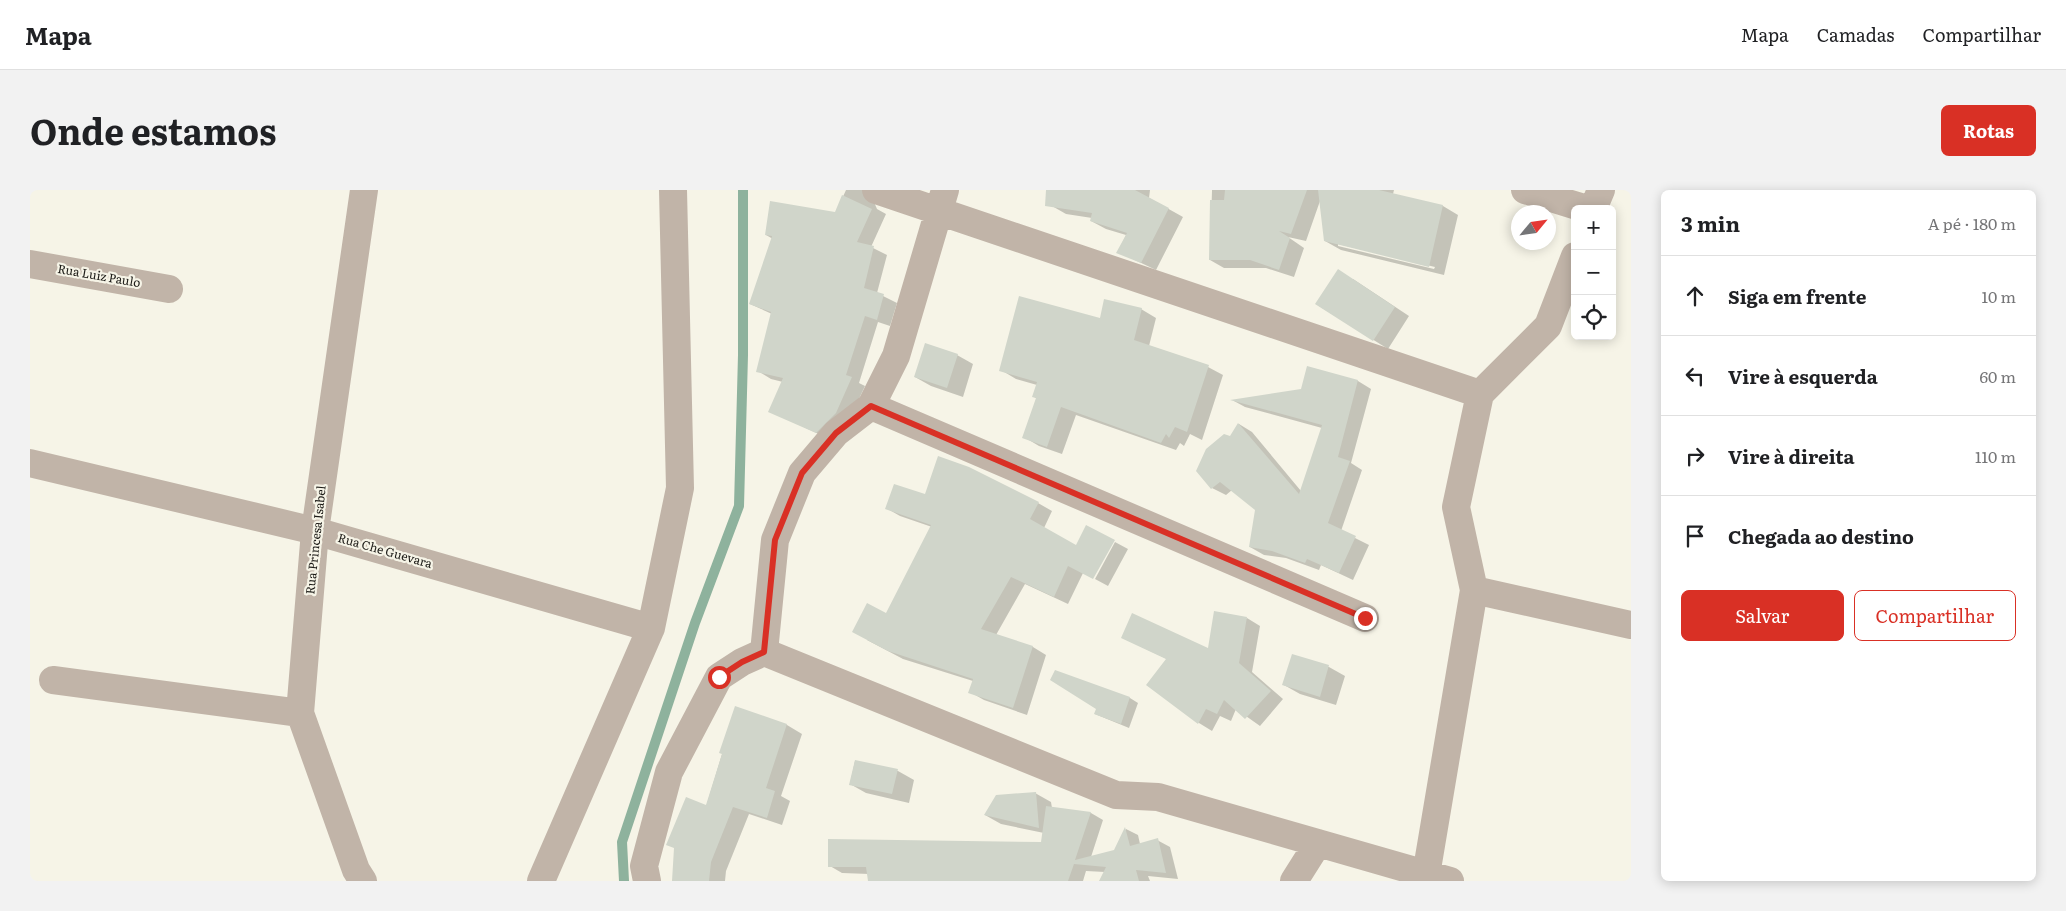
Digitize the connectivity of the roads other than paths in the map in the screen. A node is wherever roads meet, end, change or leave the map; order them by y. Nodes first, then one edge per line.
1 (364, 190) edge
2 (673, 190) edge
3 (876, 190) edge
4 (1525, 190) edge
5 (1601, 190) edge
6 (942, 201) edge
7 (1574, 205) edge
8 (1595, 205) edge
9 (30, 264) edge
10 (1571, 266) edge
11 (169, 289) dead end
12 (1480, 394) junction
13 (871, 406) junction
14 (30, 463) edge
15 (315, 531) junction
16 (1474, 590) junction
17 (1365, 618) dead end
18 (1631, 625) edge
19 (651, 628) junction
20 (764, 652) junction
21 (53, 680) dead end
22 (300, 713) junction
23 (1318, 843) junction
24 (1434, 879) edge
25 (363, 881) edge
26 (541, 881) edge
27 (647, 881) edge
28 (1294, 881) edge

1 - 15 street, Rua Princesa Isabel
2 - 19 street
3 - 6 street
4 - 7 street
5 - 8 street
6 - 12 street
6 - 13 street
9 - 11 street, Rua Luiz Paulo
10 - 12 street
12 - 16 street
13 - 17 street
13 - 20 street
14 - 15 street, Rua Che Guevara
15 - 19 street, Rua Che Guevara
15 - 22 street, Rua Princesa Isabel
16 - 18 street
16 - 24 street
19 - 26 street
20 - 23 street
20 - 27 street
21 - 22 street
22 - 25 street, Rua Princesa Isabel
23 - 24 street
23 - 28 street

